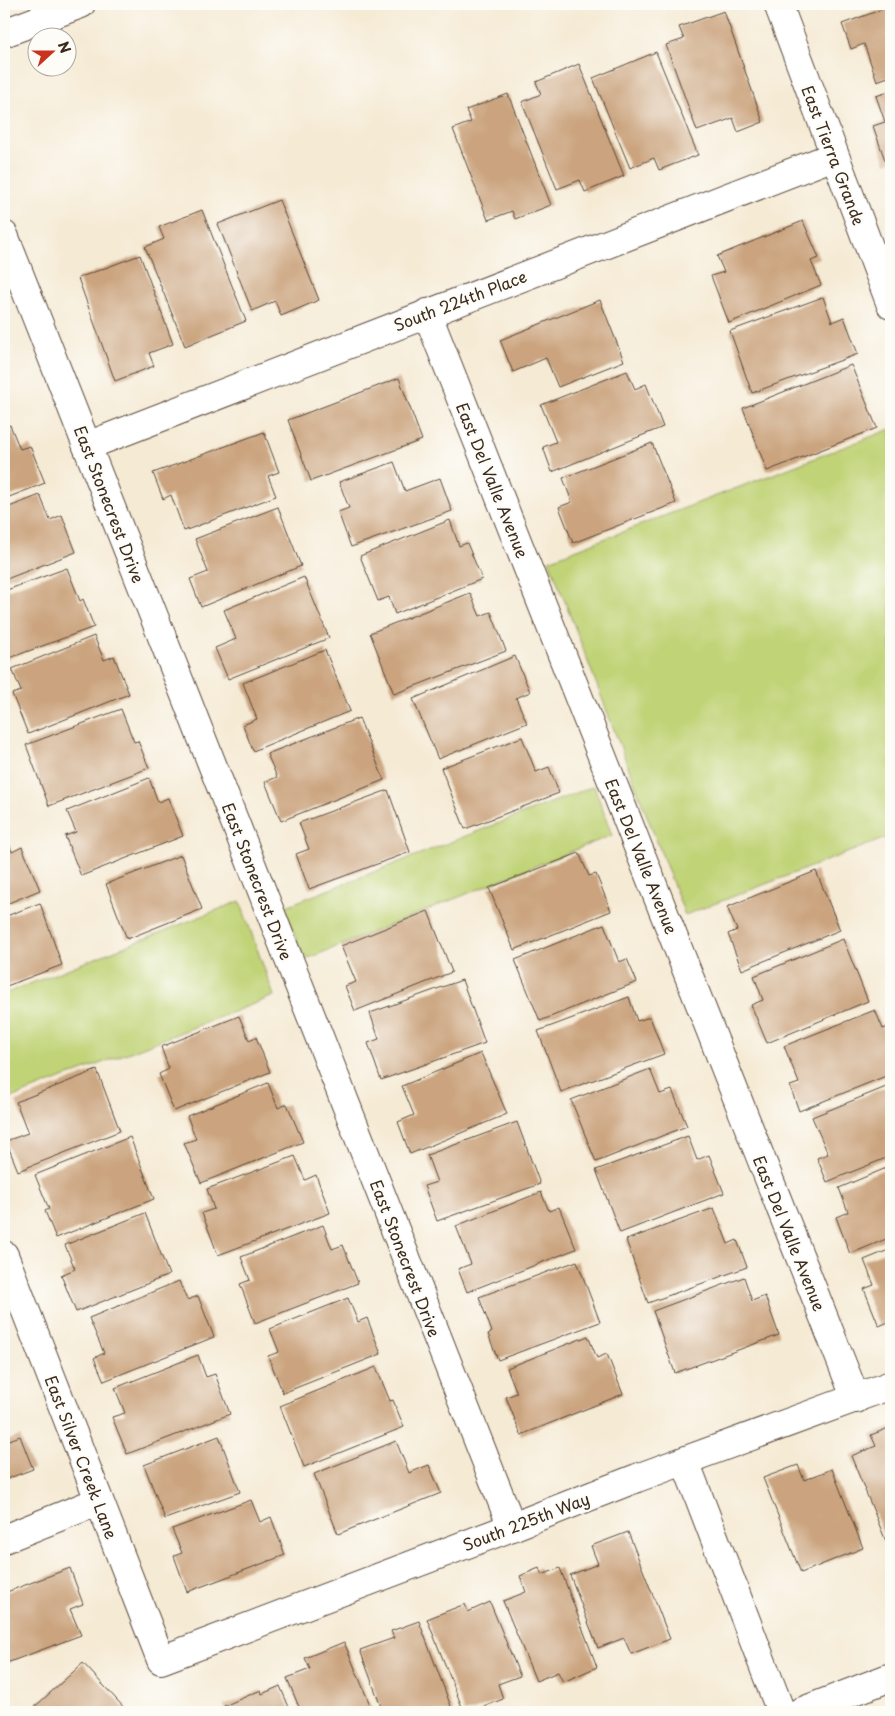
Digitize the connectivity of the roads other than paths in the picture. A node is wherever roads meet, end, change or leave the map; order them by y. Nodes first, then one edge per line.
1 (81, 4) edge
2 (778, 4) edge
3 (4, 33) edge
4 (834, 156) junction
5 (4, 235) edge
6 (13, 284) edge
7 (891, 305) edge
8 (427, 313) junction
9 (87, 446) junction
10 (4, 1255) edge
11 (891, 1385) edge
12 (856, 1399) junction
13 (685, 1461) junction
14 (99, 1501) junction
15 (512, 1527) junction
16 (4, 1539) edge
17 (161, 1660) joint
18 (891, 1677) edge
19 (781, 1712) edge
20 (800, 1712) edge

1 - 3 street
2 - 4 street, East Tierra Grande
4 - 7 street, East Tierra Grande
4 - 8 street, South 224th Place
5 - 6 street, East Stonecrest Drive
6 - 9 street, East Stonecrest Drive
8 - 9 street, South 224th Place
8 - 12 street, East Del Valle Avenue
9 - 15 street, East Stonecrest Drive
10 - 14 street, East Silver Creek Lane
11 - 12 street, South 225th Way
12 - 13 street, South 225th Way
13 - 15 street, South 225th Way
13 - 19 street
14 - 16 street
14 - 17 street, East Silver Creek Lane
15 - 17 street, South 225th Way
18 - 20 street

